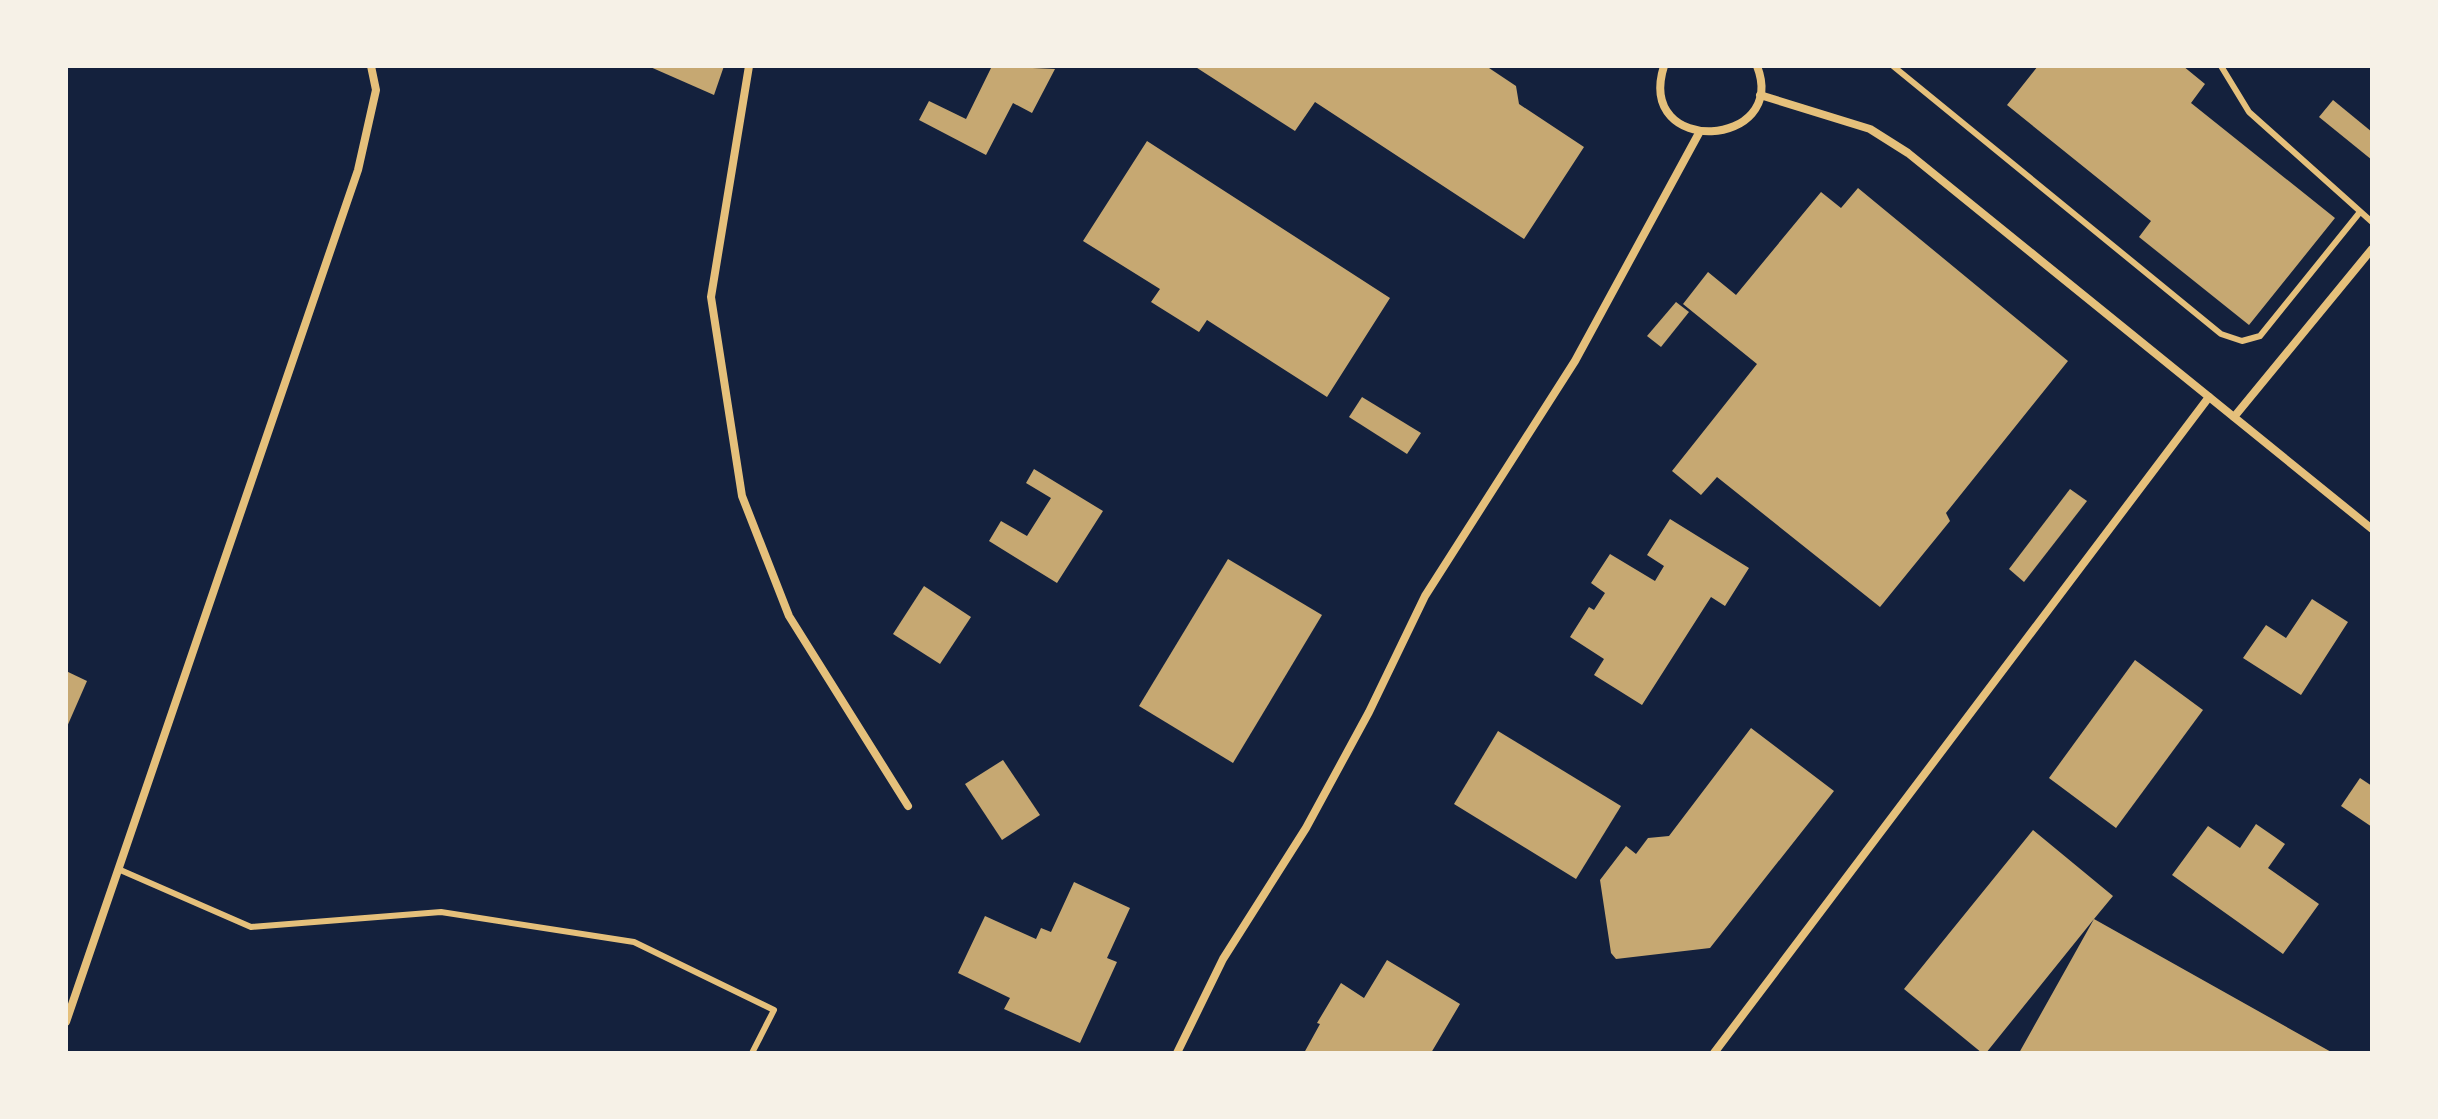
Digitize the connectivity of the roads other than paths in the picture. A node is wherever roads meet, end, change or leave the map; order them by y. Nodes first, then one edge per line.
1 (371, 66) edge
2 (749, 66) edge
3 (1664, 66) edge
4 (1757, 66) edge
5 (1893, 66) edge
6 (2221, 66) edge
7 (1760, 95) junction
8 (1699, 133) junction
9 (2360, 212) junction
10 (2372, 222) edge
11 (2372, 249) edge
12 (2209, 397) junction
13 (2234, 417) junction
14 (2372, 529) edge
15 (908, 806) dead end
16 (118, 869) junction
17 (66, 1022) edge
18 (752, 1053) edge
19 (1177, 1053) edge
20 (1714, 1053) edge

1 - 16 street
2 - 15 street
3 - 8 street
4 - 7 street
5 - 9 lane
6 - 9 lane
7 - 8 street
7 - 12 street
8 - 19 street
9 - 10 lane
11 - 13 street
12 - 13 street
12 - 20 street
13 - 14 street
16 - 17 street
16 - 18 lane

